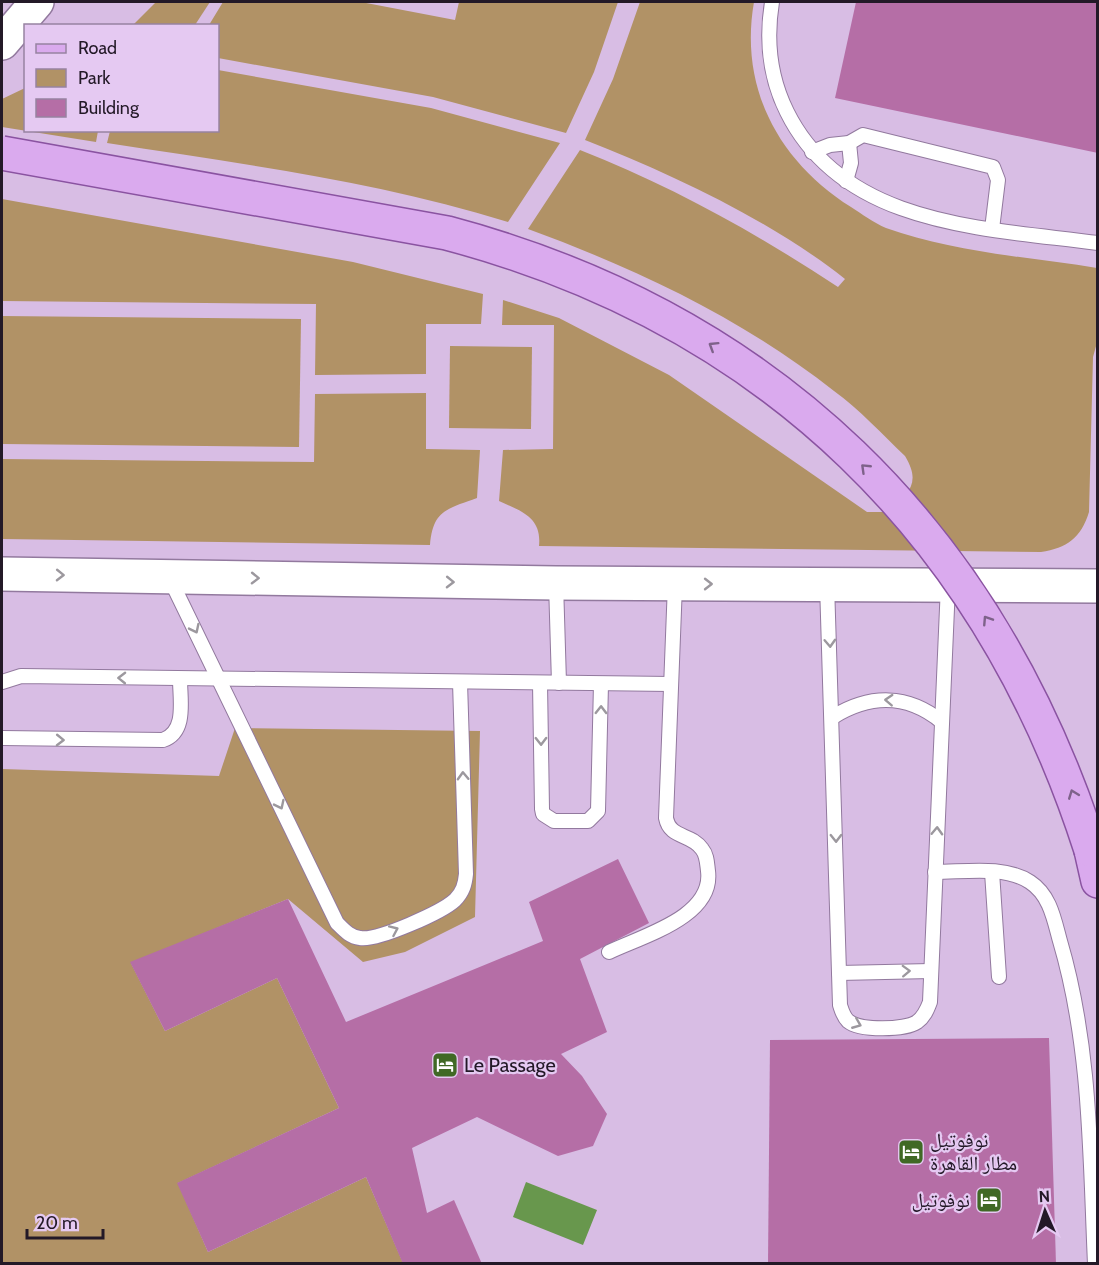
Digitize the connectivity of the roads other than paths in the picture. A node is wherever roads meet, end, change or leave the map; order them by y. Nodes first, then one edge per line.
1 (37, 2) edge
2 (772, 2) edge
3 (2, 43) edge
4 (849, 143) junction
5 (812, 152) junction
6 (2, 153) edge
7 (846, 182) junction
8 (992, 229) junction
9 (1098, 243) edge
10 (2, 574) edge
11 (169, 577) junction
12 (556, 583) junction
13 (675, 584) junction
14 (827, 584) junction
15 (948, 585) junction
16 (1098, 586) edge
17 (180, 679) junction
18 (220, 680) junction
19 (2, 682) edge
20 (460, 682) junction
21 (540, 683) junction
22 (559, 683) junction
23 (602, 684) junction
24 (671, 684) junction
25 (833, 717) junction
26 (942, 723) junction
27 (2, 738) edge
28 (935, 872) junction
29 (992, 872) junction
30 (1098, 881) edge
31 (609, 952) dead end
32 (931, 971) junction
33 (839, 973) junction
34 (999, 977) dead end
35 (1095, 1263) edge

1 - 3 main road
2 - 5 lane
4 - 5 lane
4 - 7 lane
4 - 8 lane
5 - 7 lane
30 -> 6 main road, bridge
7 - 8 lane
8 - 9 lane
10 -> 11 main road
11 -> 12 main road
11 -> 18 lane
12 - 13 main road
12 - 22 lane
13 -> 14 main road
13 - 24 lane
14 - 15 main road
14 -> 25 lane
15 - 16 main road
15 - 26 lane
17 - 18 lane
17 -> 19 lane
27 -> 17 lane
18 - 20 lane
18 -> 20 lane
20 - 21 lane
21 - 22 lane
21 -> 23 lane
22 - 23 lane
23 - 24 lane
24 - 31 lane
26 -> 25 lane
25 -> 33 lane
28 -> 26 lane
28 - 29 lane
28 - 32 lane
29 - 34 lane
29 - 35 lane
33 -> 32 lane
33 -> 32 lane

